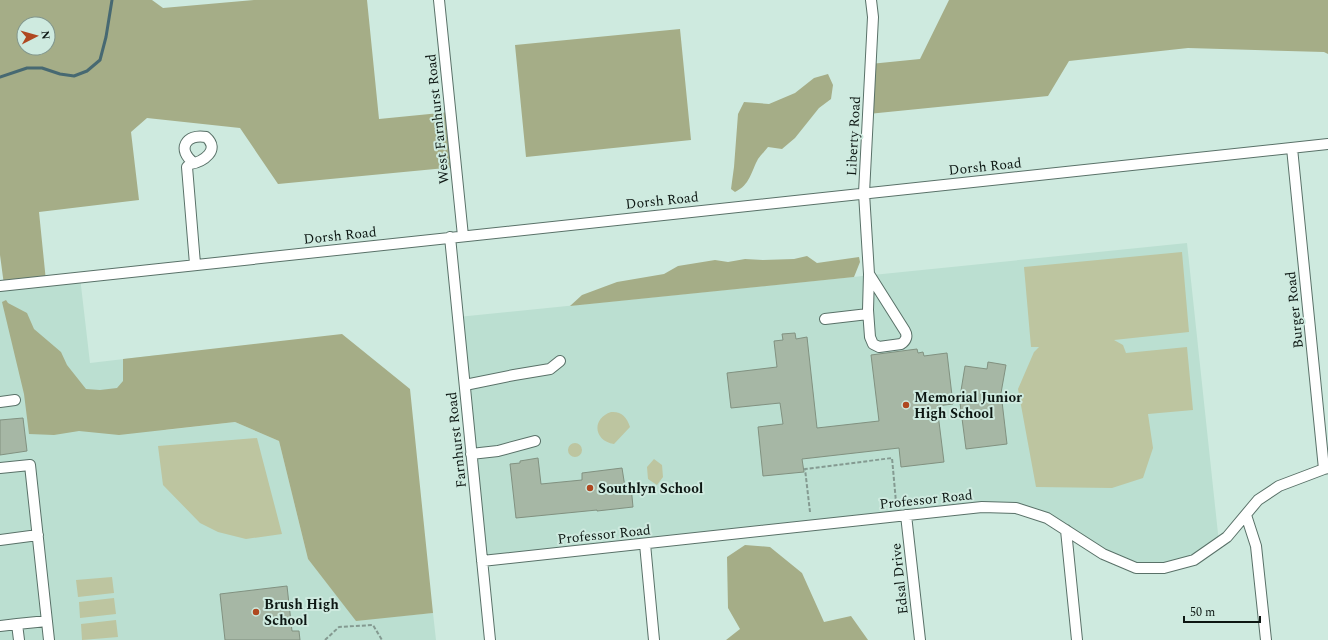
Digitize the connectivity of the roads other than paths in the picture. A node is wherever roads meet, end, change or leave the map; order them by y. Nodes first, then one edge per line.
1 (439, 0) edge
2 (871, 0) edge
3 (1328, 144) edge
4 (1292, 148) junction
5 (194, 163) dead end
6 (864, 193) junction
7 (463, 236) junction
8 (450, 237) junction
9 (196, 264) junction
10 (869, 274) junction
11 (0, 286) edge
12 (868, 314) junction
13 (825, 319) dead end
14 (560, 361) dead end
15 (465, 385) junction
16 (15, 400) dead end
17 (0, 402) edge
18 (535, 441) dead end
19 (472, 454) junction
20 (0, 468) edge
21 (1326, 468) edge
22 (906, 515) junction
23 (1246, 515) junction
24 (1066, 530) junction
25 (38, 536) junction
26 (0, 540) edge
27 (645, 544) junction
28 (482, 561) junction
29 (47, 621) junction
30 (17, 624) junction
31 (0, 626) edge
32 (19, 640) edge
33 (49, 640) edge
34 (490, 640) edge
35 (654, 640) edge
36 (920, 640) edge
37 (1077, 640) edge
38 (1266, 640) edge

1 - 7 street, West Farnhurst Road
2 - 6 street, Liberty Road
3 - 4 street, Dorsh Road
4 - 6 street, Dorsh Road
4 - 21 street, Burger Road
5 - 9 street
6 - 7 street, Dorsh Road
6 - 10 street, Liberty Road
7 - 8 street, Dorsh Road
8 - 9 street, Dorsh Road
8 - 15 street, Farnhurst Road
9 - 11 street, Dorsh Road
10 - 12 street, Liberty Road
10 - 12 street, Liberty Road
12 - 13 street
14 - 15 street
15 - 19 street, Farnhurst Road
16 - 17 street
18 - 19 street
19 - 28 street, Farnhurst Road
20 - 25 street
21 - 23 street, Professor Road
22 - 24 street, Professor Road
22 - 27 street, Professor Road
22 - 36 street, Edsal Drive
23 - 24 street, Professor Road
23 - 38 street
24 - 37 street
25 - 26 street
25 - 29 street
27 - 28 street, Professor Road
27 - 35 street
28 - 34 street, Farnhurst Road
29 - 30 street
29 - 33 street
30 - 31 street
30 - 32 street

